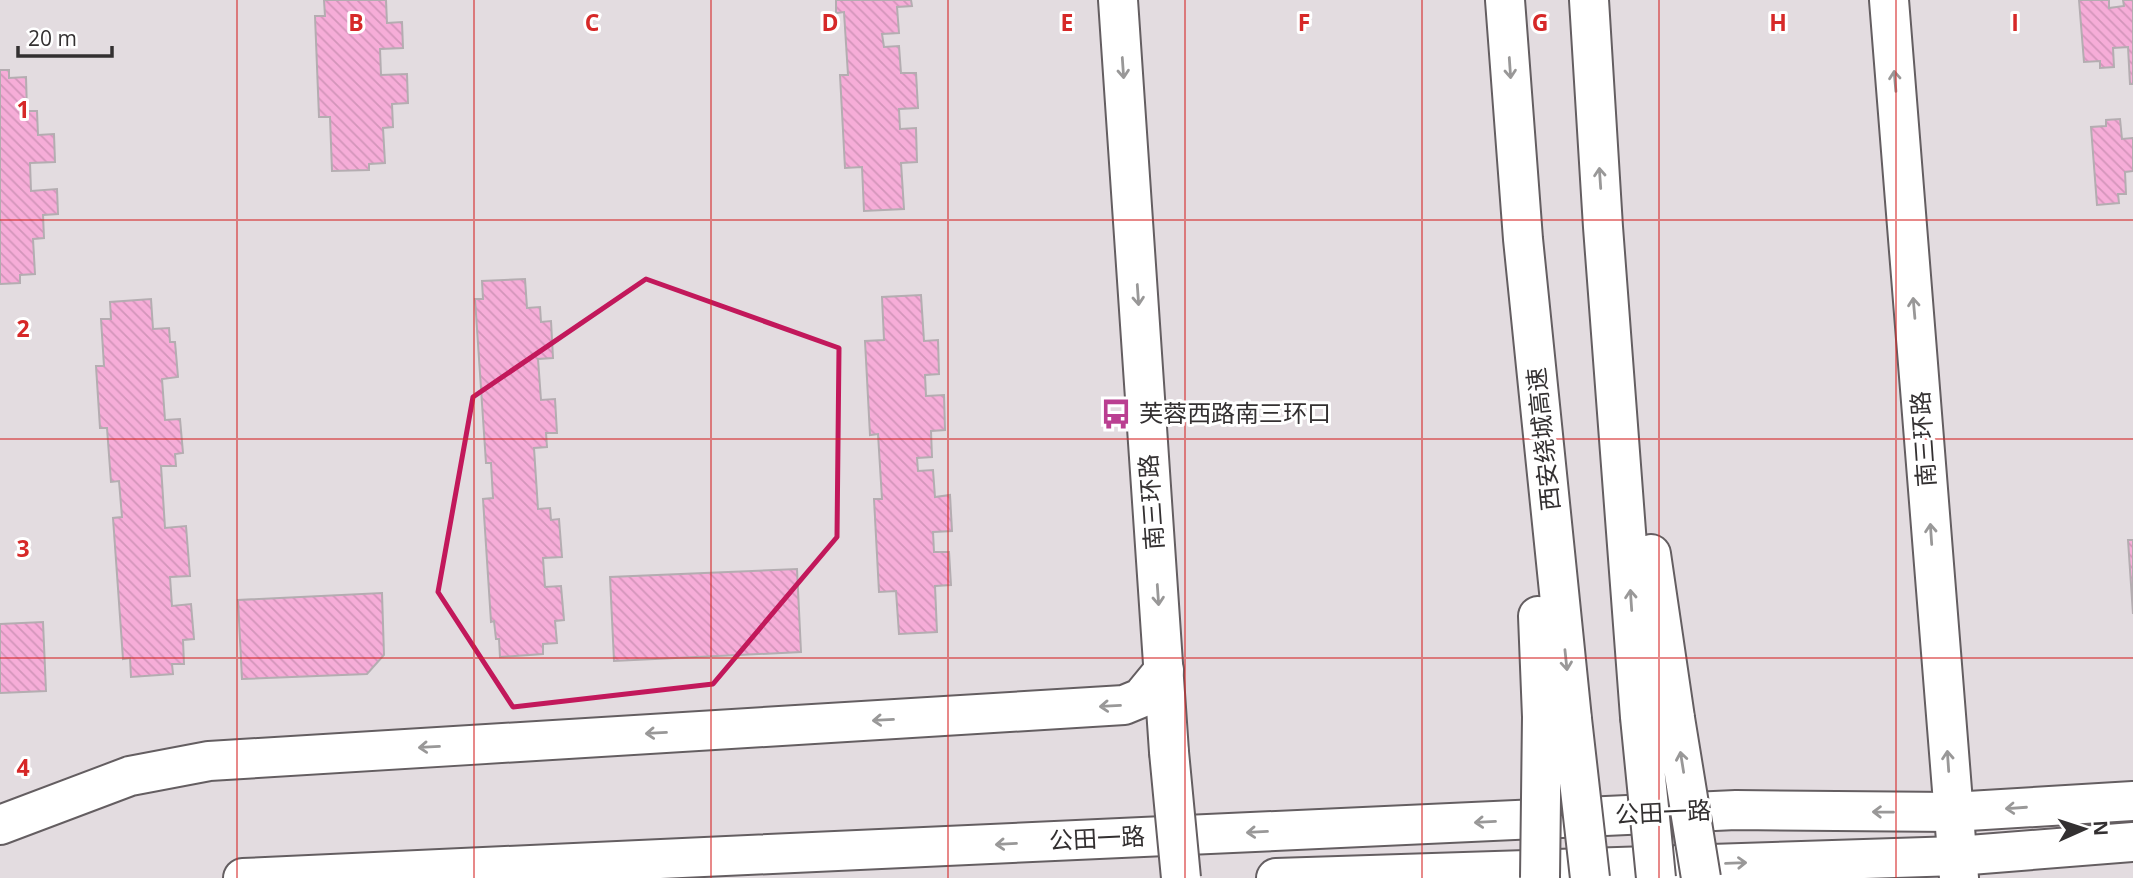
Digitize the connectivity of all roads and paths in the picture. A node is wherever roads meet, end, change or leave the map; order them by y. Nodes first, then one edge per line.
1 (1118, 0) edge
2 (1505, 0) edge
3 (1889, 0) edge
4 (1589, 4) edge
5 (1164, 670) junction
6 (1557, 718) junction
7 (1657, 718) junction
8 (2133, 801) edge
9 (1952, 812) junction
10 (0, 825) edge
11 (2133, 842) edge
12 (1958, 867) edge
13 (243, 878) edge
14 (1181, 878) edge
15 (1276, 878) edge
16 (1540, 878) edge
17 (1590, 878) edge
18 (1656, 878) edge
19 (1701, 878) edge

1 -> 5 main road, 南三环路
2 -> 6 main road, 西安绕城高速
9 -> 3 main road, 南三环路
7 -> 4 main road
5 -> 10 main road
5 - 14 main road, 南三环路, bridge
6 - 16 main road, bridge
6 - 17 main road, 西安绕城高速, bridge
7 - 18 main road, bridge
19 -> 7 main road, bridge
8 -> 9 main road, 公田一路
9 - 12 main road, 南三环路
9 -> 13 main road, 公田一路
11 - 12 main road
15 -> 12 main road

